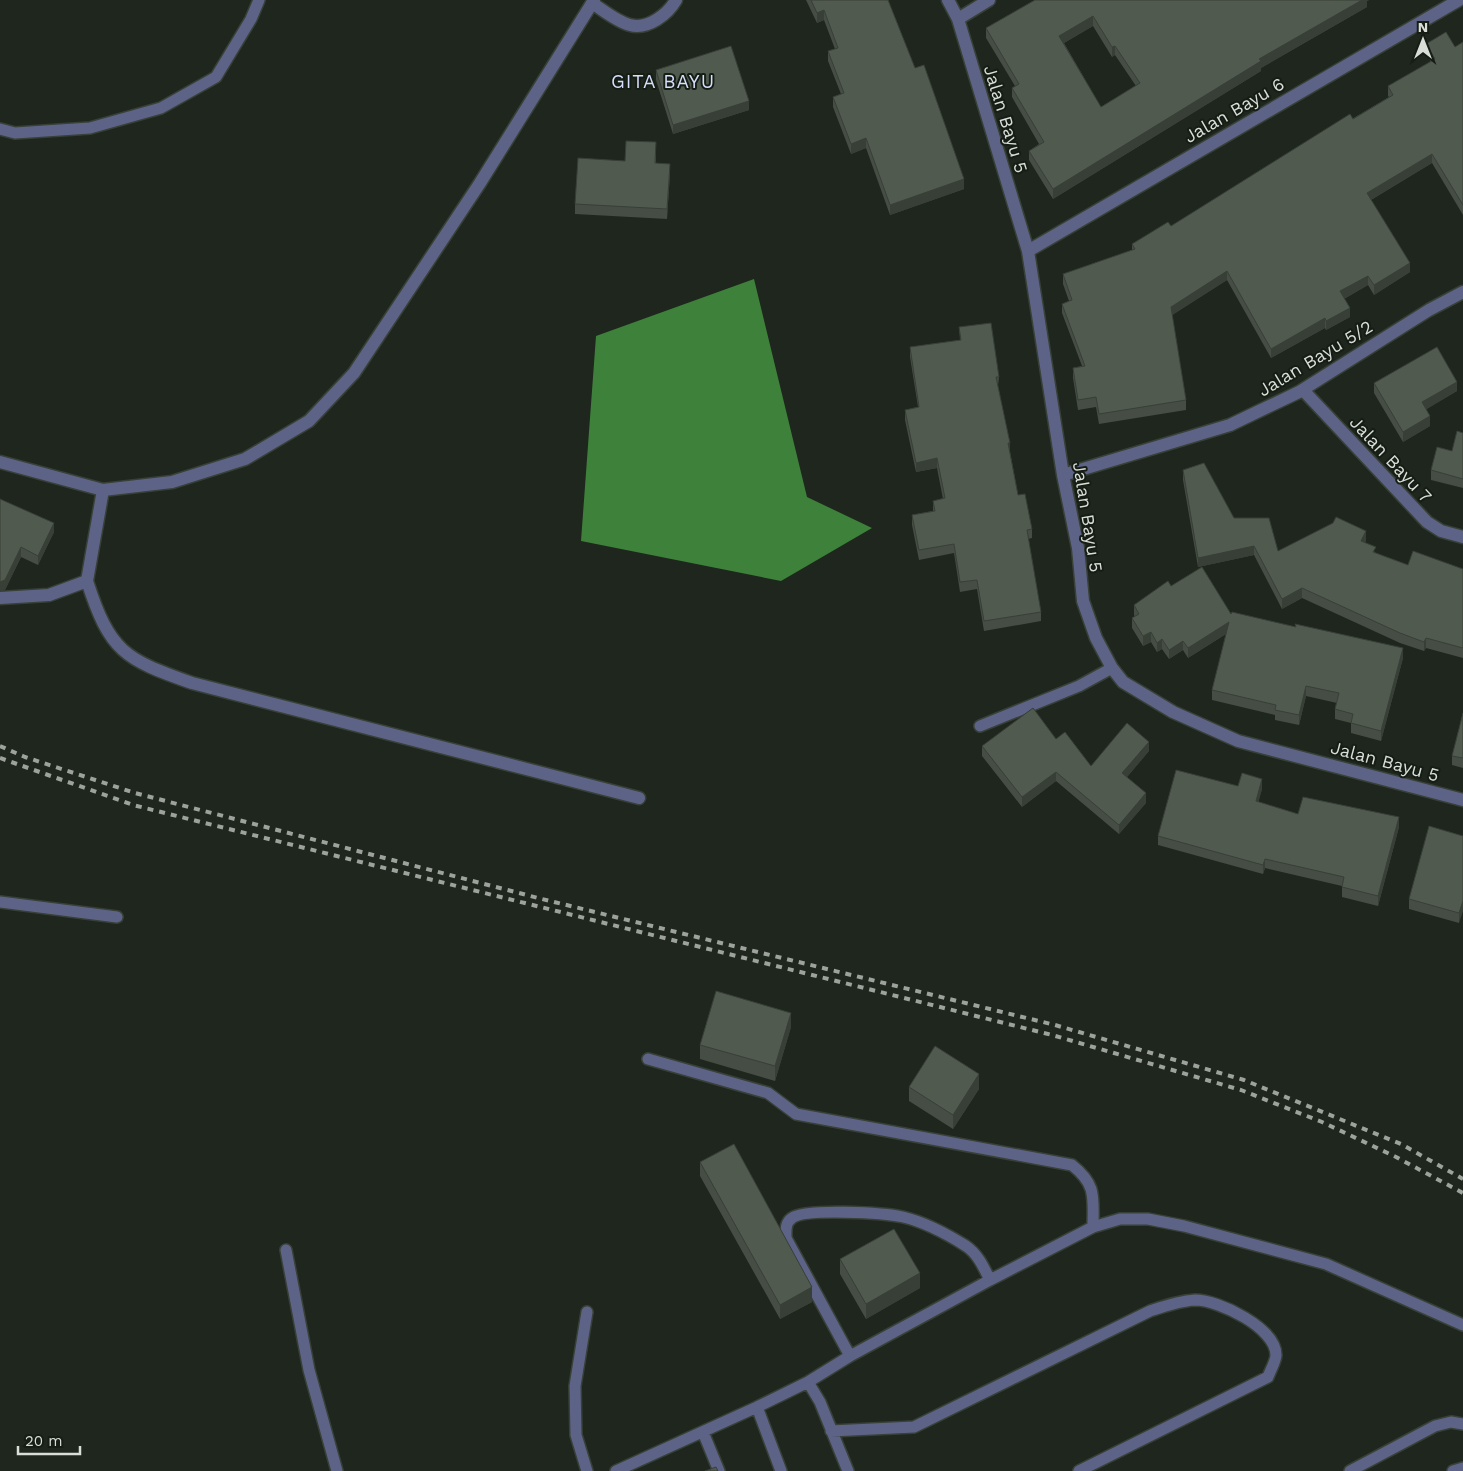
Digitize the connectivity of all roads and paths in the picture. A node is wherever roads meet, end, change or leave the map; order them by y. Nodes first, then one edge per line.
1 (259, 0) edge
2 (676, 0) edge
3 (948, 0) edge
4 (989, 0) edge
5 (1458, 0) edge
6 (593, 2) edge
7 (958, 19) junction
8 (0, 129) edge
9 (1028, 251) junction
10 (1463, 292) edge
11 (1303, 390) junction
12 (0, 462) edge
13 (1063, 475) junction
14 (103, 490) junction
15 (1463, 537) edge
16 (87, 581) junction
17 (0, 598) edge
18 (1112, 668) junction
19 (980, 726) dead end
20 (639, 798) dead end
21 (1463, 800) edge
22 (0, 902) edge
23 (116, 917) dead end
24 (648, 1059) dead end
25 (1093, 1227) junction
26 (286, 1250) dead end
27 (990, 1280) junction
28 (587, 1312) dead end
29 (1463, 1325) edge
30 (850, 1356) junction
31 (808, 1382) junction
32 (757, 1407) junction
33 (1463, 1424) edge
34 (702, 1432) junction
35 (832, 1432) junction
36 (1463, 1468) edge
37 (337, 1471) edge
38 (587, 1471) edge
39 (616, 1471) edge
40 (720, 1471) edge
41 (781, 1471) edge
42 (848, 1471) edge
43 (1079, 1471) edge
44 (1350, 1471) edge
45 (1453, 1471) edge

1 - 8 lane
2 - 6 street
3 - 7 street, Jalan Bayu 5
4 - 7 street
5 - 9 street, Jalan Bayu 6
6 - 14 street
7 - 9 street, Jalan Bayu 5
9 - 13 street, Jalan Bayu 5
10 - 11 street, Jalan Bayu 5/2
11 - 13 street, Jalan Bayu 5/2
11 - 15 street, Jalan Bayu 7
12 - 14 street
13 - 18 street, Jalan Bayu 5
14 - 16 street
16 - 17 street
16 - 20 street
18 - 19 lane
18 - 21 street, Jalan Bayu 5
22 - 23 lane
24 - 25 lane
25 - 27 lane
25 - 29 lane
26 - 37 lane
27 - 30 lane
27 - 30 lane
28 - 38 lane
30 - 31 lane
31 - 32 lane
31 - 35 lane
32 - 34 lane
32 - 41 lane
33 - 44 lane
34 - 39 lane
34 - 40 lane
35 - 42 lane
35 - 43 lane
36 - 45 lane

